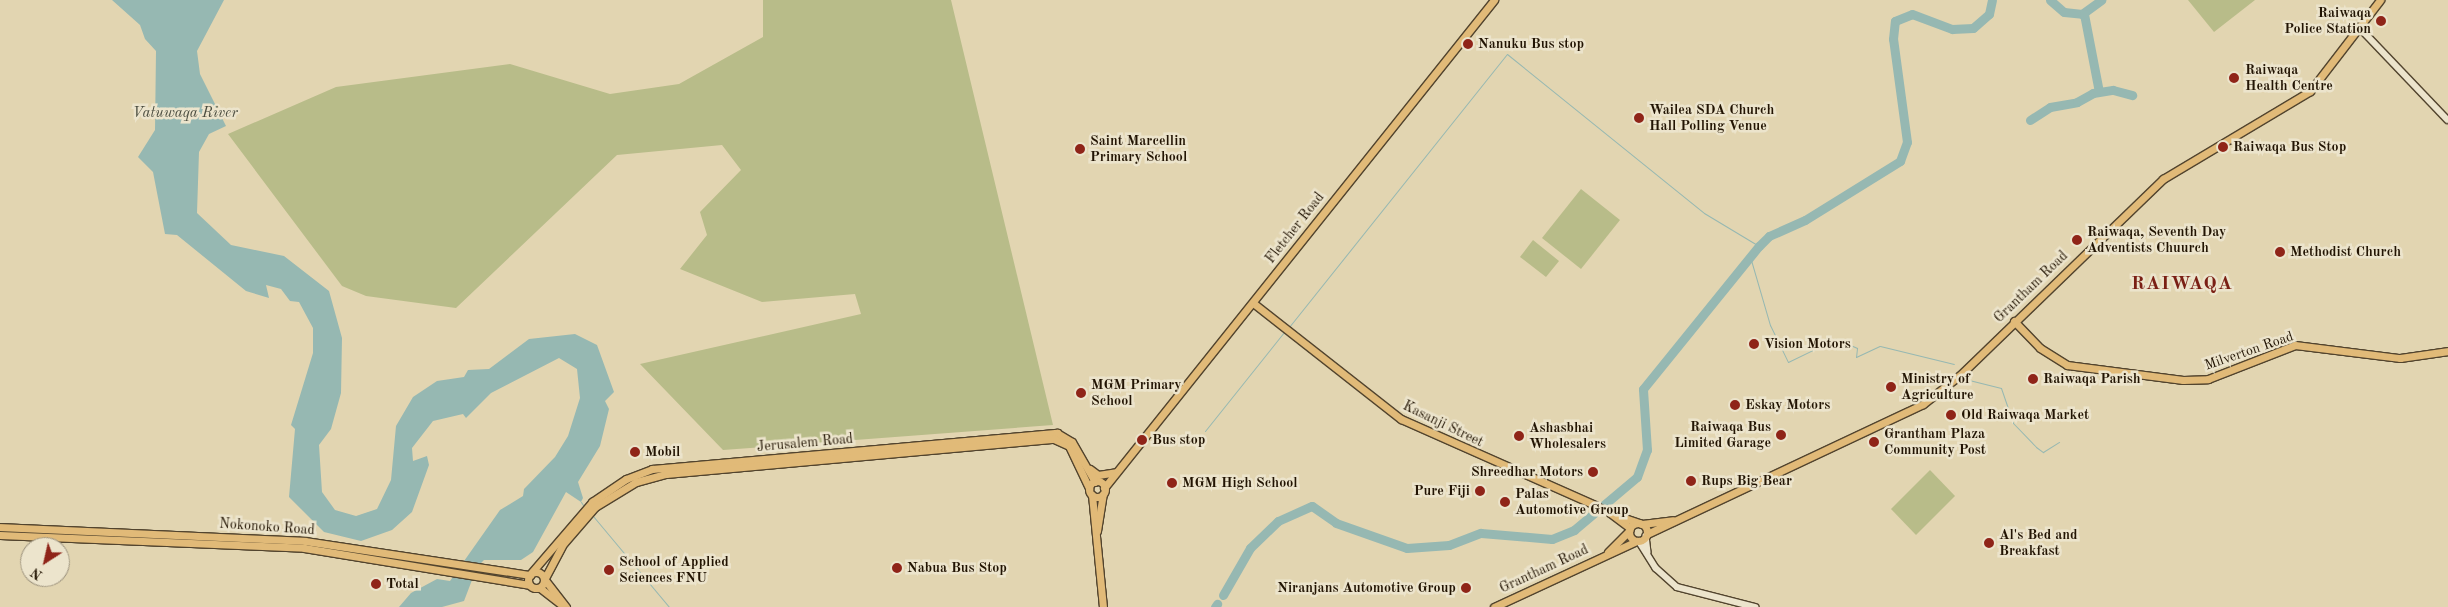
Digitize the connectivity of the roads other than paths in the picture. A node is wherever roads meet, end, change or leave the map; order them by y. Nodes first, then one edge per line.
1 (1494, 0) edge
2 (2380, 0) edge
3 (2360, 28) junction
4 (2448, 120) edge
5 (1252, 303) junction
6 (2014, 322) junction
7 (2448, 351) edge
8 (1077, 451) junction
9 (1116, 472) junction
10 (1101, 487) junction
11 (1091, 492) junction
12 (1597, 506) joint
13 (1607, 511) junction
14 (1681, 519) junction
15 (1640, 524) junction
16 (0, 527) edge
17 (1630, 529) junction
18 (1096, 534) junction
19 (0, 535) edge
20 (1647, 535) junction
21 (1638, 541) junction
22 (328, 547) junction
23 (1606, 554) junction
24 (1648, 554) junction
25 (481, 572) junction
26 (531, 574) junction
27 (545, 579) junction
28 (529, 585) junction
29 (540, 588) junction
30 (566, 607) edge
31 (1103, 607) edge
32 (1494, 607) edge
33 (1755, 607) edge

1 - 5 main road, Fletcher Road
2 - 3 main road, Grantham Road
3 - 4 street
3 - 6 main road, Grantham Road
5 - 9 main road, Fletcher Road
5 - 12 main road, Kasanji Street
6 - 7 main road, Milverton Road
6 - 14 main road, Grantham Road
8 - 9 main road
8 - 10 main road, Jerusalem Road
8 - 26 main road, Jerusalem Road
9 - 10 main road, Fletcher Road
10 - 11 main road
10 - 11 main road
10 - 18 main road
11 - 18 main road, Jerusalem Road
11 - 27 main road, Jerusalem Road
12 - 13 main road, Kasanji Street
13 - 15 main road, Kasanji Street
13 - 17 main road, Kasanji Street
14 - 15 main road, Grantham Road
14 - 20 main road, Grantham Road
15 - 17 main road, Grantham Road
15 - 20 main road
16 - 22 main road, Nokonoko Road
17 - 21 main road, Kasanji Street
17 - 23 main road, Grantham Road
18 - 31 main road, Jerusalem Road
19 - 22 main road, Nokonoko Road
20 - 21 main road, Grantham Road
20 - 24 street
21 - 23 main road, Grantham Road
21 - 24 street
22 - 25 main road, Nokonoko Road
23 - 32 main road, Grantham Road
24 - 33 street
25 - 26 main road, Nokonoko Road
25 - 28 main road, Nokonoko Road
26 - 27 main road, Nokonoko Road
26 - 28 main road
27 - 29 main road, Jerusalem Road
27 - 30 main road
28 - 29 main road, Nokonoko Road
29 - 30 main road

